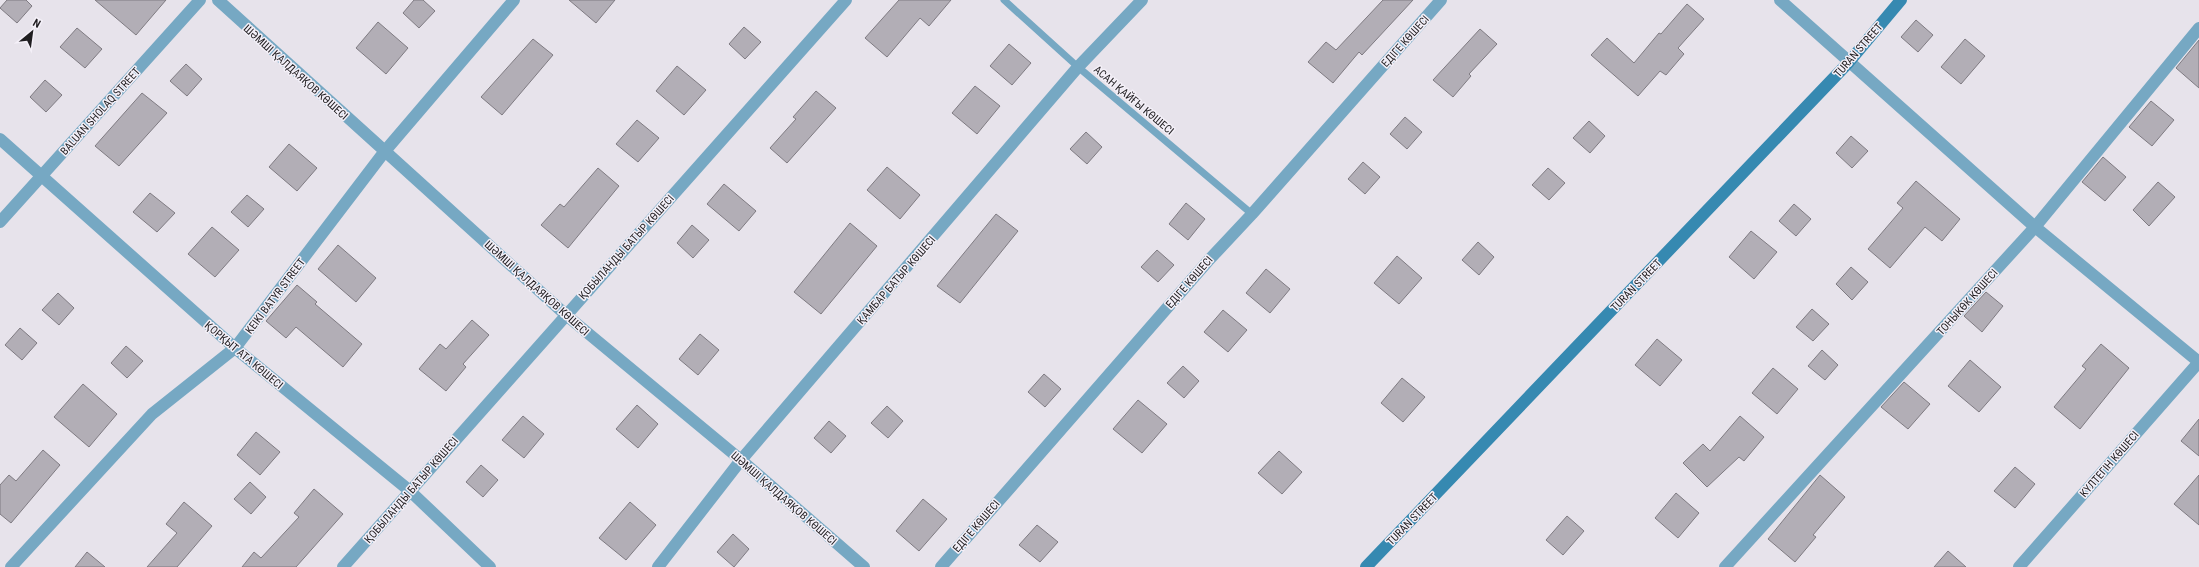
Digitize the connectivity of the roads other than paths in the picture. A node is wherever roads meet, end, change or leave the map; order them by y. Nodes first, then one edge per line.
1 (200, 0) edge
2 (218, 0) edge
3 (514, 0) edge
4 (846, 0) edge
5 (1004, 0) edge
6 (1142, 0) edge
7 (1441, 0) edge
8 (1780, 0) edge
9 (1901, 0) edge
10 (2199, 28) edge
11 (1849, 62) junction
12 (1078, 67) junction
13 (0, 140) edge
14 (385, 151) junction
15 (41, 176) junction
16 (1252, 214) junction
17 (0, 222) edge
18 (2035, 227) junction
19 (566, 316) junction
20 (235, 348) junction
21 (2199, 362) edge
22 (741, 460) junction
23 (410, 491) junction
24 (11, 567) edge
25 (343, 567) edge
26 (490, 567) edge
27 (658, 567) edge
28 (864, 567) edge
29 (941, 567) edge
30 (1366, 567) edge
31 (1724, 567) edge
32 (2019, 567) edge

1 - 15 street, BALUAN SHOLAQ STREET
2 - 14 street, ШӘМШІ ҚАЛДАЯҚОВ КӨШЕСІ
3 - 14 street, KEIKI BATYR STREET
4 - 19 street, ҚОБЫЛАНДЫ БАТЫР КӨШЕСІ
5 - 12 lane, АСАН ҚАЙҒЫ КӨШЕСІ
6 - 12 street, ҚАМБАР БАТЫР КӨШЕСІ
7 - 16 street, ЕДІГЕ КӨШЕСІ
8 - 11 street
9 - 11 street, TURAN STREET
10 - 18 street, ТОНЫКӨК КӨШЕСІ
11 - 18 street
11 - 30 street, TURAN STREET
12 - 16 lane, АСАН ҚАЙҒЫ КӨШЕСІ
12 - 22 street, ҚАМБАР БАТЫР КӨШЕСІ
13 - 15 street, ҚОРҚЫТ АТА КӨШЕСІ
14 - 19 street, ШӘМШІ ҚАЛДАЯҚОВ КӨШЕСІ
14 - 20 street, KEIKI BATYR STREET
15 - 17 street, BALUAN SHOLAQ STREET
15 - 20 street, ҚОРҚЫТ АТА КӨШЕСІ
16 - 29 street, ЕДІГЕ КӨШЕСІ
18 - 21 street
18 - 31 street, ТОНЫКӨК КӨШЕСІ
19 - 22 street, ШӘМШІ ҚАЛДАЯҚОВ КӨШЕСІ
19 - 23 street, ҚОБЫЛАНДЫ БАТЫР КӨШЕСІ
20 - 23 street, ҚОРҚЫТ АТА КӨШЕСІ
20 - 24 street, KEIKI BATYR STREET
21 - 32 street, КҮЛТЕГІН КӨШЕСІ
22 - 27 street, ҚАМБАР БАТЫР КӨШЕСІ
22 - 28 street, ШӘМШІ ҚАЛДАЯҚОВ КӨШЕСІ
23 - 25 street, ҚОБЫЛАНДЫ БАТЫР КӨШЕСІ
23 - 26 street, ҚОРҚЫТ АТА КӨШЕСІ

